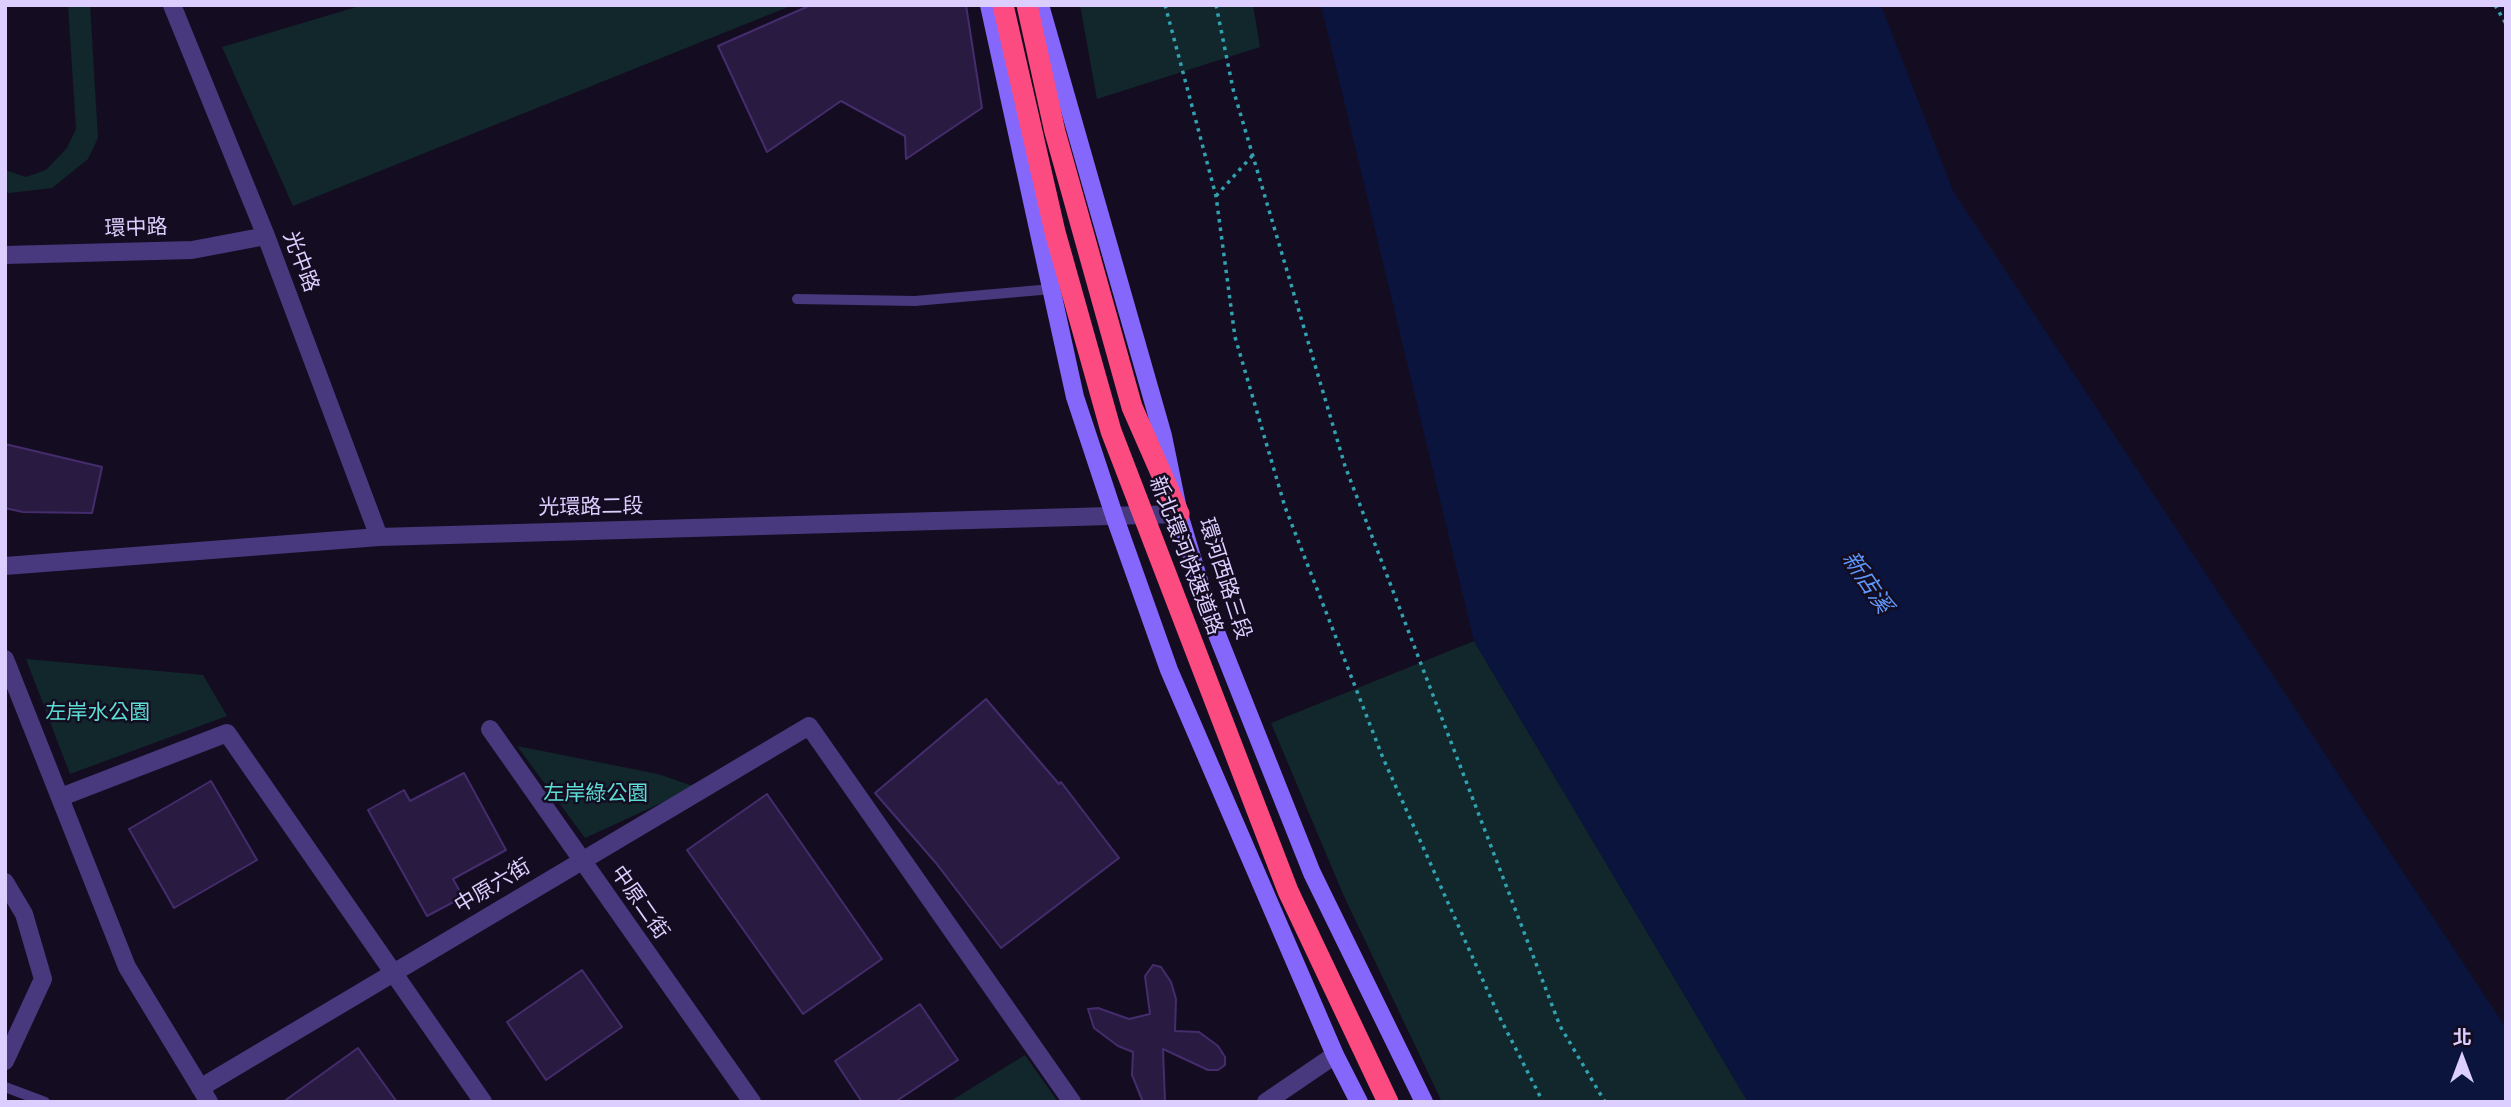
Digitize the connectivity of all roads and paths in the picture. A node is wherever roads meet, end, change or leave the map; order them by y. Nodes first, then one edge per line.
1 (172, 5) edge
2 (989, 5) edge
3 (1003, 5) edge
4 (1027, 5) edge
5 (1040, 5) edge
6 (1165, 5) edge
7 (1216, 5) edge
8 (2495, 5) edge
9 (2506, 24) edge
10 (1253, 156) junction
11 (1216, 195) junction
12 (266, 236) junction
13 (5, 255) edge
14 (1052, 289) junction
15 (797, 299) dead end
16 (1179, 514) junction
17 (1115, 518) junction
18 (379, 537) junction
19 (5, 566) edge
20 (5, 659) edge
21 (490, 729) dead end
22 (61, 797) junction
23 (581, 861) junction
24 (5, 882) edge
25 (392, 974) junction
26 (9, 1041) edge
27 (1335, 1055) junction
28 (5, 1061) edge
29 (5, 1087) edge
30 (204, 1095) edge
31 (45, 1102) edge
32 (483, 1102) edge
33 (751, 1102) edge
34 (1072, 1102) edge
35 (1266, 1102) edge
36 (1359, 1102) edge
37 (1388, 1102) edge
38 (1424, 1102) edge
39 (1543, 1102) edge
40 (1605, 1102) edge

1 - 12 street, 光中路
2 - 14 main road
3 - 37 highway, 新北環河快速道路, bridge
4 - 16 highway, 新北環河快速道路
5 - 16 main road, 環河西路三段
6 - 11 path
7 - 10 path
8 - 9 path
10 - 11 path
10 - 40 path
11 - 39 path
12 - 13 street, 環中路
12 - 18 street, 光中路
14 - 15 lane
14 - 17 main road
16 - 17 street, 光環路二段
16 - 38 main road, 環河西路三段
17 - 18 street, 光環路二段
17 - 27 main road
18 - 19 street, 光環路二段
20 - 22 street
21 - 23 street, 中原二街
22 - 25 street
22 - 30 street
23 - 25 street, 中原六街
23 - 33 street, 中原二街
23 - 34 street, 中原六街
24 - 26 street
25 - 30 street, 中原六街
25 - 32 street
26 - 28 street
27 - 35 street
27 - 36 main road
29 - 31 lane

